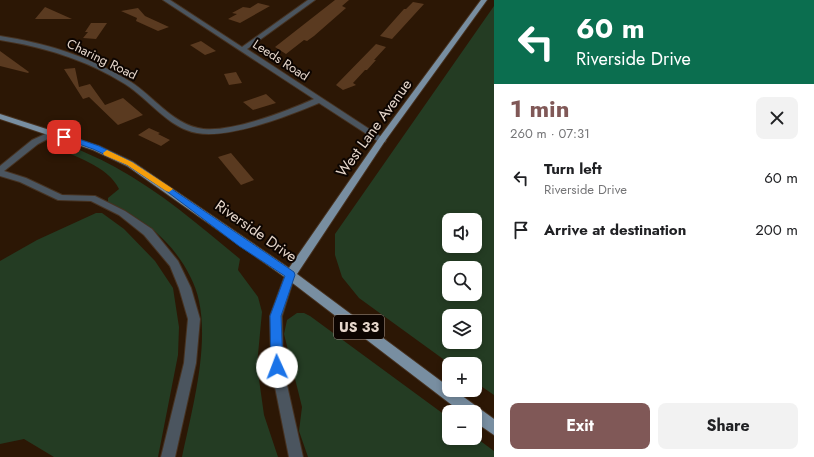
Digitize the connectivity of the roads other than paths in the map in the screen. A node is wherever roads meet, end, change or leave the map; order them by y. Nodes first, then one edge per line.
1 (166, 0) edge
2 (312, 0) edge
3 (484, 0) edge
4 (0, 38) edge
5 (242, 49) junction
6 (319, 100) junction
7 (0, 116) edge
8 (55, 133) junction
9 (382, 140) junction
10 (0, 170) edge
11 (0, 173) edge
12 (290, 275) junction
13 (463, 405) edge
14 (482, 419) edge
15 (494, 428) edge
16 (168, 457) edge
17 (296, 457) edge

1 - 5 street, Leeds Road
2 - 5 street
3 - 9 main road, West Lane Avenue
4 - 6 street, Charing Road
5 - 6 street, Leeds Road
6 - 9 street, Leeds Road
7 - 8 main road, Riverside Drive / US 33
8 - 10 street
8 - 12 main road, Riverside Drive / US 33
9 - 12 main road, West Lane Avenue
11 - 16 street
12 - 13 main road, Riverside Drive / US 33
12 - 17 street
14 - 15 main road

